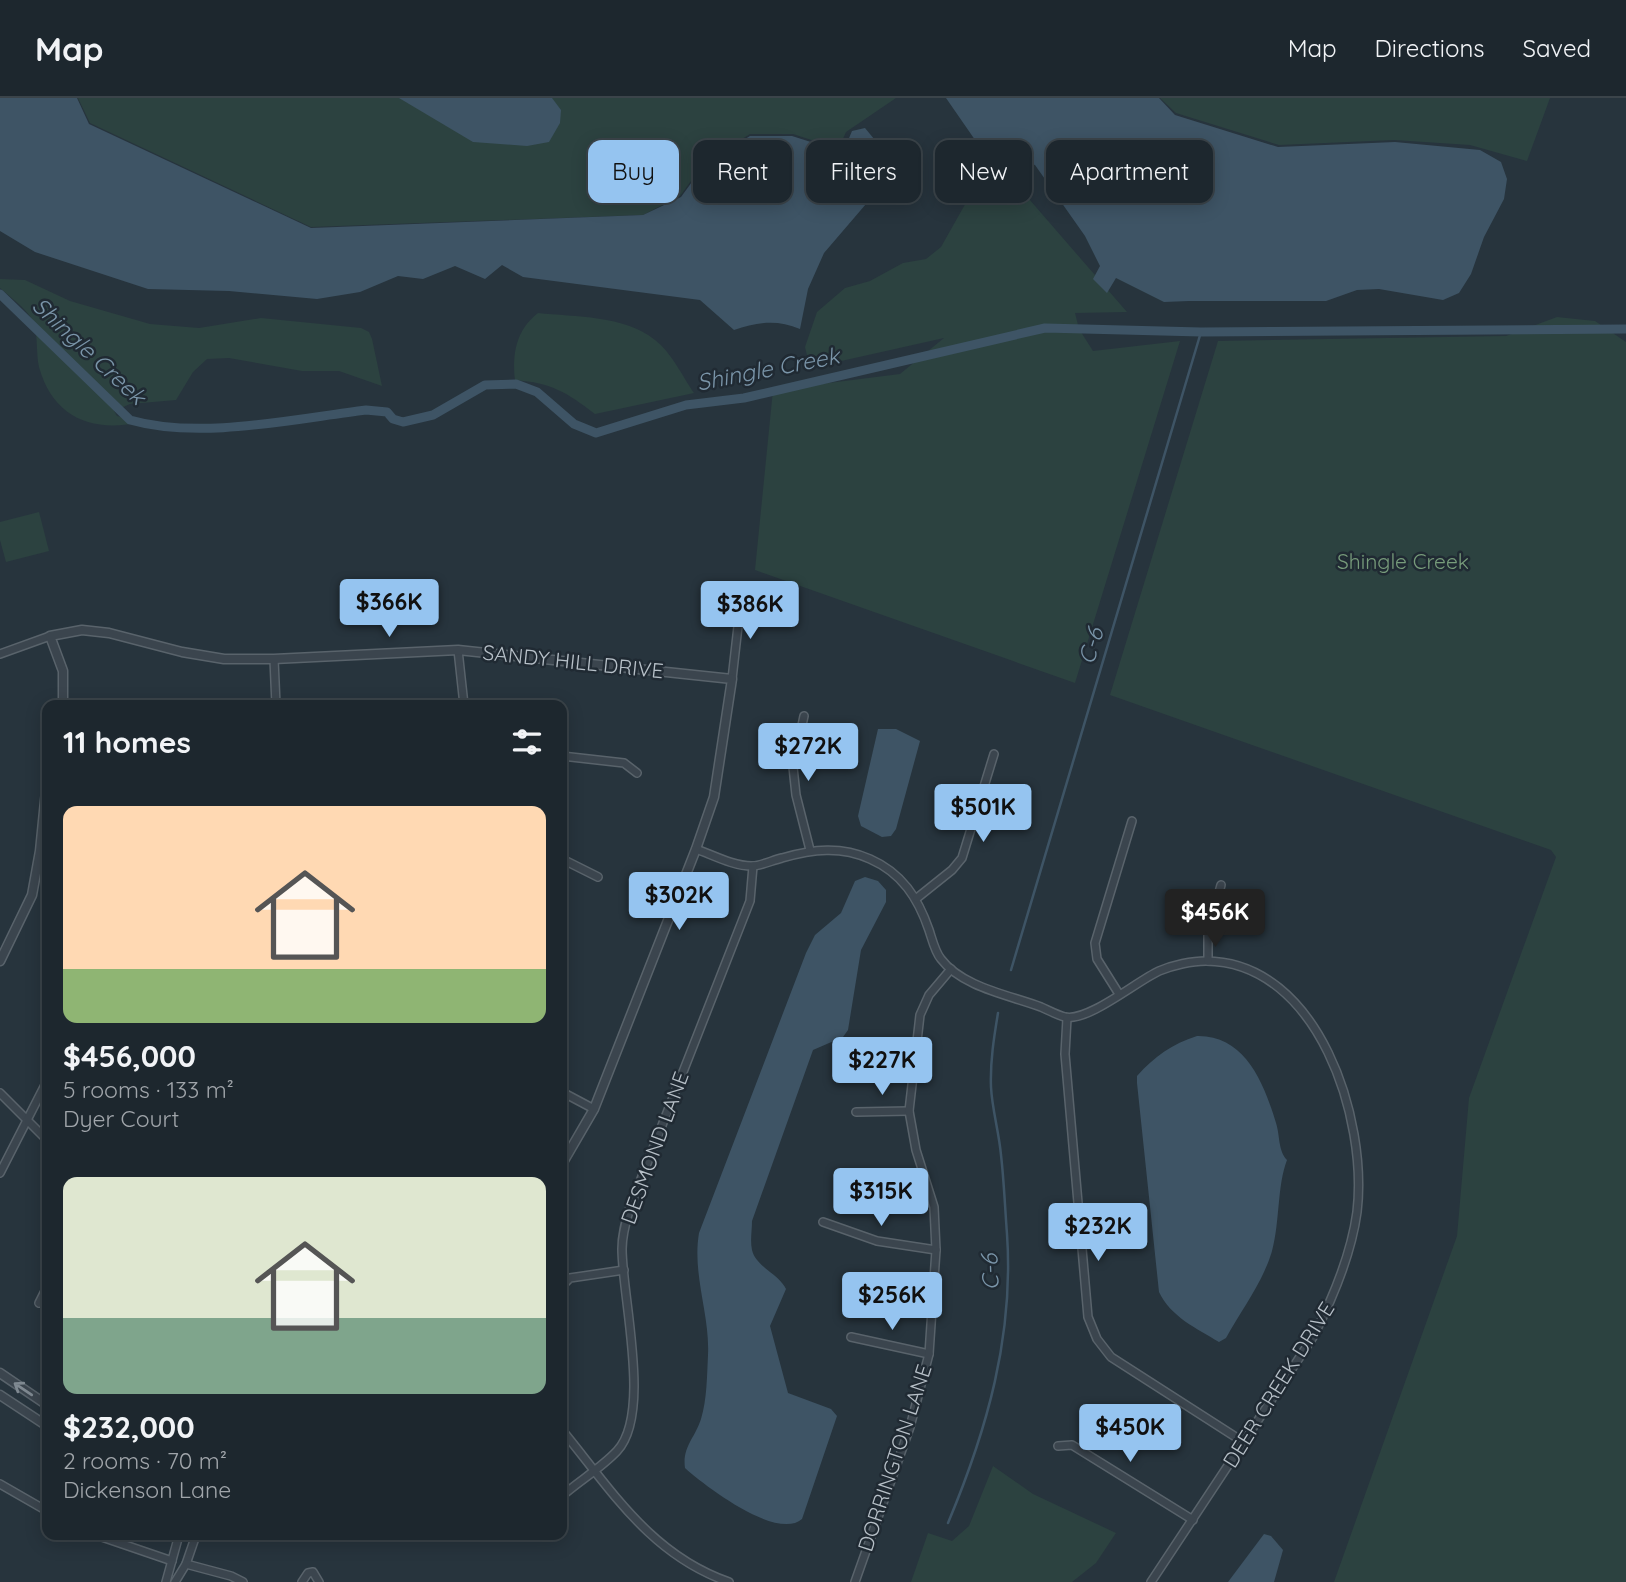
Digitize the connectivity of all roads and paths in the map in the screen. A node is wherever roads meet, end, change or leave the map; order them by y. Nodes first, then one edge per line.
1 (741, 600) dead end
2 (50, 636) junction
3 (458, 650) junction
4 (0, 654) edge
5 (274, 659) junction
6 (732, 679) junction
7 (63, 700) edge
8 (276, 700) edge
9 (463, 700) edge
10 (804, 716) dead end
11 (994, 754) dead end
12 (567, 757) edge
13 (637, 773) dead end
14 (1132, 821) dead end
15 (696, 849) junction
16 (810, 850) junction
17 (42, 859) edge
18 (567, 862) edge
19 (753, 866) junction
20 (598, 877) dead end
21 (1221, 885) dead end
22 (916, 898) junction
23 (0, 961) edge
24 (1208, 961) junction
25 (951, 969) junction
26 (1119, 994) junction
27 (1067, 1018) junction
28 (42, 1091) edge
29 (0, 1093) edge
30 (567, 1095) edge
31 (594, 1109) junction
32 (909, 1111) junction
33 (856, 1112) dead end
34 (27, 1120) junction
35 (42, 1135) edge
36 (567, 1155) edge
37 (0, 1173) edge
38 (823, 1222) dead end
39 (936, 1250) junction
40 (624, 1270) junction
41 (567, 1281) edge
42 (42, 1297) edge
43 (39, 1303) dead end
44 (850, 1337) dead end
45 (929, 1353) junction
46 (0, 1373) edge
47 (0, 1395) edge
48 (42, 1402) edge
49 (42, 1423) edge
50 (567, 1436) edge
51 (1245, 1443) junction
52 (1058, 1446) dead end
53 (594, 1469) junction
54 (0, 1484) edge
55 (567, 1492) edge
56 (42, 1508) edge
57 (1193, 1520) junction
58 (111, 1540) edge
59 (178, 1540) edge
60 (194, 1540) edge
61 (172, 1561) junction
62 (186, 1564) junction
63 (166, 1582) edge
64 (174, 1582) edge
65 (243, 1582) edge
66 (302, 1582) edge
67 (319, 1582) edge
68 (729, 1582) edge
69 (855, 1582) edge
70 (1151, 1582) edge

1 - 6 street
2 - 4 street, SANDY HILL DRIVE
2 - 5 street, SANDY HILL DRIVE
2 - 7 street
3 - 5 street, SANDY HILL DRIVE
3 - 6 street, SANDY HILL DRIVE
3 - 9 street
5 - 8 street
6 - 15 street
10 - 16 street
11 - 22 street
12 - 13 street
14 - 26 street
15 - 19 street
15 - 31 street
16 - 19 street
16 - 22 street
17 - 23 street
18 - 20 street
19 - 40 street, DESMOND LANE
21 - 24 street
22 - 25 street
24 - 26 street, DEER CREEK DRIVE
24 - 51 street, DEER CREEK DRIVE
25 - 27 street
25 - 32 street, DORRINGTON LANE
26 - 27 street, DEER CREEK DRIVE
27 - 51 street
28 - 34 street
29 - 34 street
30 - 31 street
31 - 36 street
32 - 33 street
32 - 39 street, DORRINGTON LANE
34 - 35 street
34 - 37 street
38 - 39 street
39 - 45 street, DORRINGTON LANE
40 - 41 street
40 - 53 street, DESMOND LANE
42 - 43 street
44 - 45 street
45 - 69 street, DORRINGTON LANE
48 -> 46 street
47 - 49 street
50 - 53 street
51 - 57 street, DEER CREEK DRIVE
52 - 57 street
53 - 55 street, DESMOND LANE
53 - 68 street
54 - 56 street
57 - 70 street, DEER CREEK DRIVE
58 - 61 street
59 - 61 street
60 - 62 street
61 - 63 street
62 - 64 street
62 - 65 street
66 - 67 street

